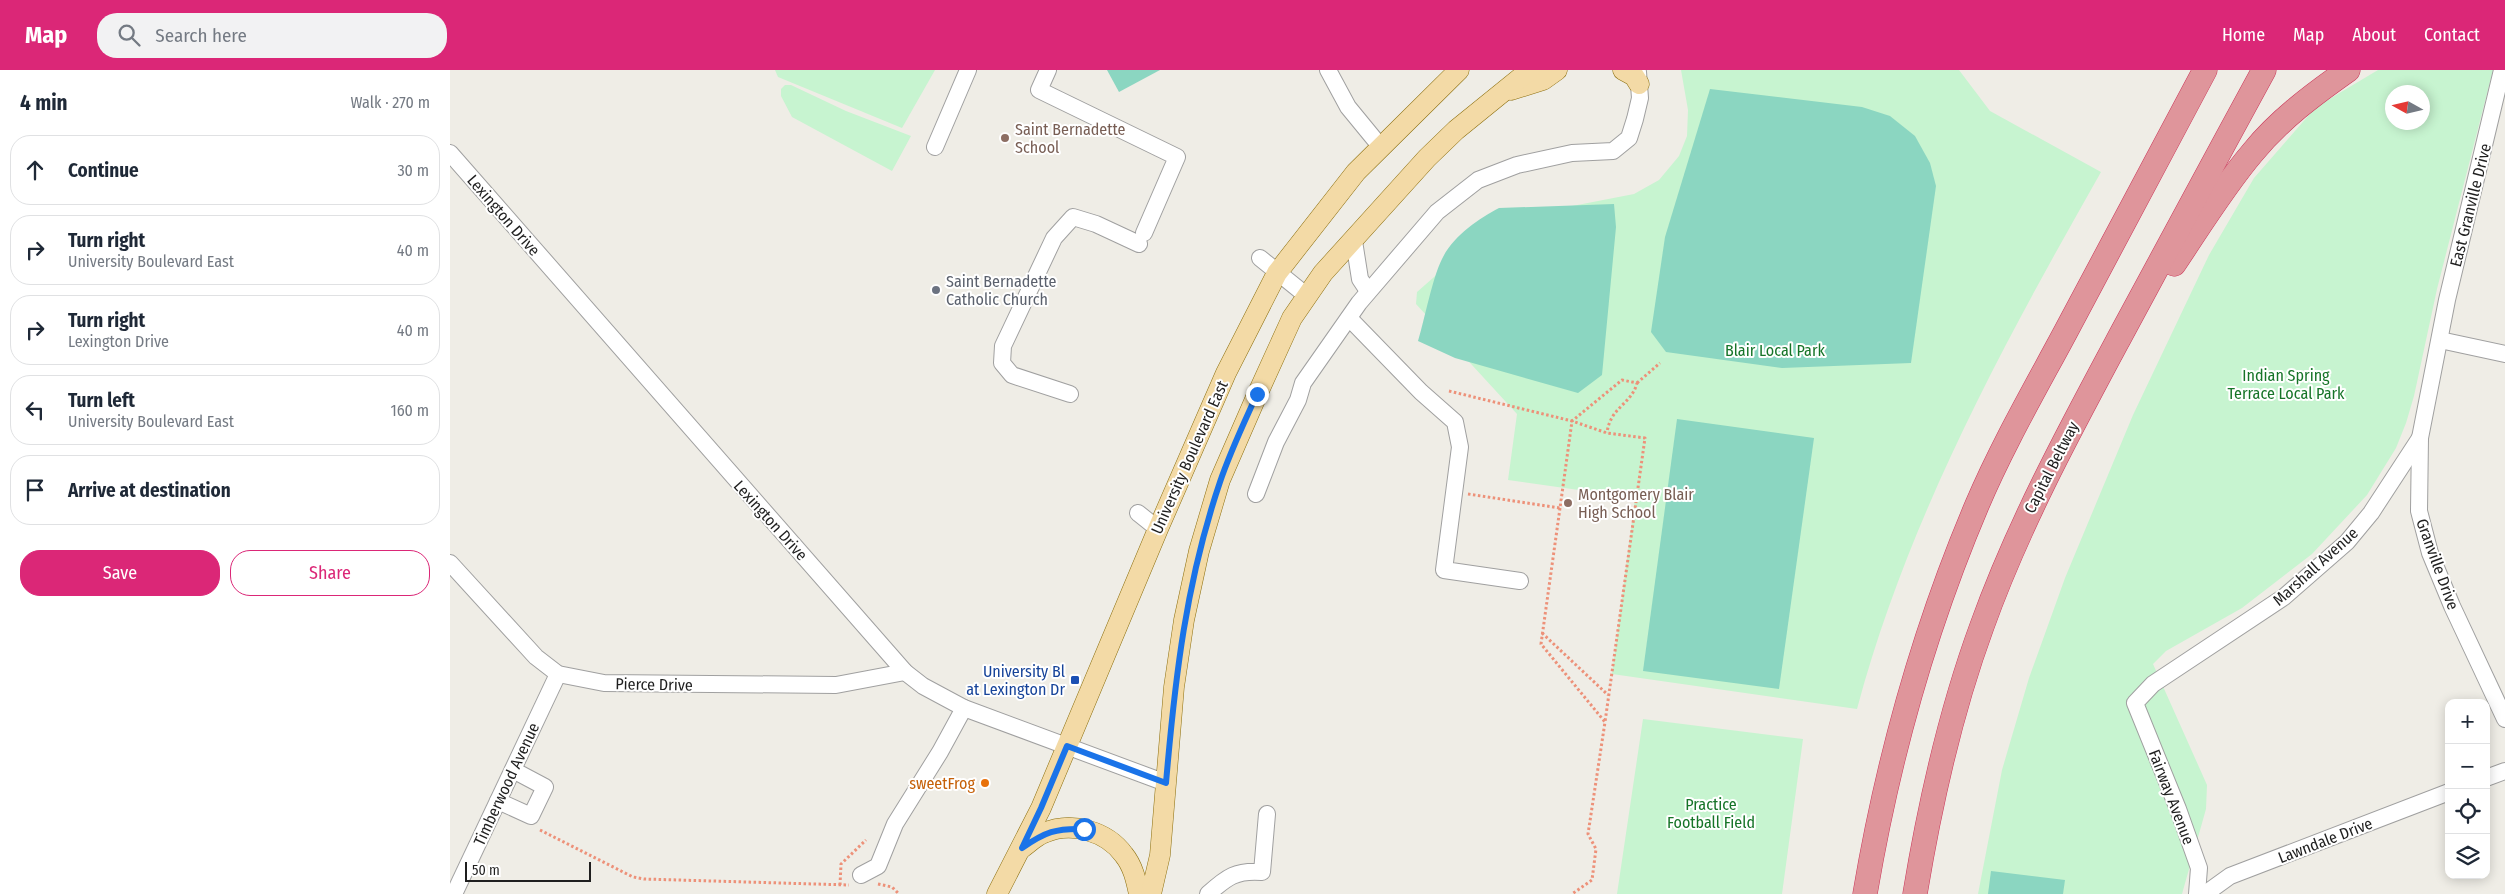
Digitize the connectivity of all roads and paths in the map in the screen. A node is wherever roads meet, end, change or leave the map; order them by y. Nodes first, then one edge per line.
1 (968, 70) edge
2 (1048, 70) edge
3 (1328, 70) edge
4 (1459, 70) edge
5 (1530, 70) edge
6 (1557, 70) edge
7 (1623, 70) edge
8 (2205, 70) edge
9 (2264, 70) edge
10 (2348, 70) edge
11 (2502, 70) edge
12 (1638, 77) edge
13 (1504, 91) junction
14 (1380, 146) junction
15 (935, 147) dead end
16 (450, 153) edge
17 (1354, 241) junction
18 (1260, 258) dead end
19 (1278, 273) junction
20 (1368, 291) junction
21 (1307, 296) junction
22 (1349, 318) junction
23 (2440, 340) junction
24 (2505, 354) edge
25 (1660, 363) dead end
26 (1637, 382) junction
27 (1449, 391) dead end
28 (1070, 394) dead end
29 (2076, 417) junction
30 (1572, 420) junction
31 (1607, 433) junction
32 (2420, 438) junction
33 (1463, 493) dead end
34 (1256, 494) dead end
35 (1560, 508) junction
36 (1138, 513) dead end
37 (1158, 529) junction
38 (450, 563) edge
39 (1520, 581) dead end
40 (1542, 633) junction
41 (905, 672) junction
42 (558, 674) junction
43 (1608, 696) junction
44 (2135, 703) joint
45 (964, 708) junction
46 (2505, 719) edge
47 (1605, 722) junction
48 (1067, 746) junction
49 (513, 770) junction
50 (2505, 771) edge
51 (2490, 777) edge
52 (1166, 783) junction
53 (2445, 794) edge
54 (498, 801) junction
55 (1267, 814) dead end
56 (532, 821) junction
57 (866, 840) dead end
58 (1022, 848) junction
59 (625, 873) junction
60 (623, 878) dead end
61 (860, 880) joint
62 (876, 884) dead end
63 (840, 885) junction
64 (454, 894) edge
65 (899, 894) edge
66 (997, 894) edge
67 (1139, 894) edge
68 (1151, 894) edge
69 (1208, 894) edge
70 (1572, 894) edge
71 (1865, 894) edge
72 (1915, 894) edge
73 (2197, 894) edge
74 (2204, 894) edge

1 - 15 street
2 - 28 street
3 - 14 street
4 - 14 main road, University Boulevard East
5 - 13 main road
6 - 13 main road
7 - 12 main road
8 - 71 highway
9 - 29 highway, Capital Beltway
10 - 29 highway
11 - 23 street, East Granville Drive
12 - 20 street
13 - 17 main road
14 - 19 main road, University Boulevard East
16 - 41 street, Lexington Drive
17 - 20 street
17 - 21 main road
18 - 19 street
19 - 21 street
19 - 37 main road, University Boulevard East
20 - 22 street
21 - 52 main road
22 - 34 street
22 - 39 street
23 - 24 street
23 - 32 street, Granville Drive
25 - 26 path
26 - 30 path
26 - 31 path
27 - 30 path
29 - 72 highway, Capital Beltway
30 - 31 path
30 - 35 path
31 - 43 path
32 - 44 street, Marshall Avenue
32 - 46 street, Granville Drive
33 - 35 path
35 - 40 path
36 - 37 street
37 - 48 main road, University Boulevard East
38 - 42 street, Pierce Drive
40 - 43 path
40 - 47 path
41 - 42 street, Pierce Drive
41 - 45 street, Lexington Drive
42 - 49 street, Timberwood Avenue
43 - 47 path
44 - 73 street, Fairway Avenue
45 - 48 street, Lexington Drive
45 - 61 street
47 - 70 path
48 - 52 street, Lexington Drive
48 - 58 main road, University Boulevard East
49 - 54 street, Timberwood Avenue
49 - 56 street
50 - 51 street
52 - 68 main road
53 - 74 street, Lawndale Drive
54 - 56 street
54 - 64 street, Timberwood Avenue
55 - 69 street
56 - 59 path
57 - 63 path
58 - 66 main road, University Boulevard East
58 - 67 main road
59 - 60 path
59 - 63 path
61 - 63 path
62 - 65 path

